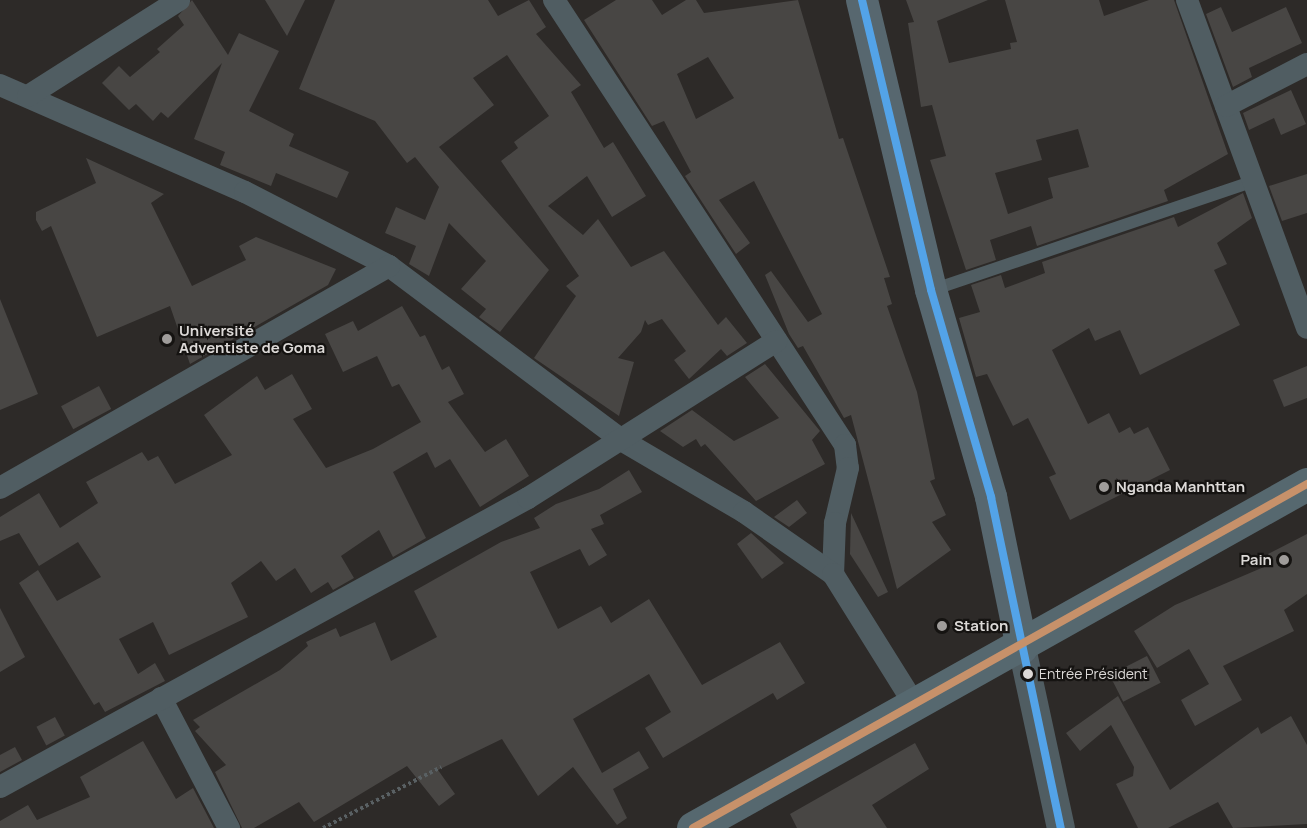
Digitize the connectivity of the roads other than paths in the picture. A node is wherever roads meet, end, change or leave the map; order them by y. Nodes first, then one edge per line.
1 (179, 0) edge
2 (554, 0) edge
3 (862, 0) edge
4 (1187, 0) edge
5 (1307, 64) edge
6 (0, 85) edge
7 (28, 96) junction
8 (1226, 106) junction
9 (1251, 182) junction
10 (389, 266) junction
11 (931, 290) junction
12 (1307, 328) edge
13 (776, 340) junction
14 (623, 441) junction
15 (1307, 484) edge
16 (0, 488) edge
17 (833, 574) junction
18 (1022, 648) junction
19 (161, 698) junction
20 (916, 707) junction
21 (0, 787) edge
22 (229, 828) edge
23 (693, 828) edge
24 (1061, 828) edge

1 - 7 street
2 - 13 street
3 - 11 main road
4 - 8 street
5 - 8 street
6 - 7 street
7 - 10 street
8 - 9 street
9 - 11 lane
9 - 12 street
10 - 14 street
10 - 16 street
11 - 18 main road
13 - 14 street
13 - 17 street
14 - 17 street
14 - 19 street
15 - 18 highway
17 - 20 street
18 - 20 highway
18 - 24 street
19 - 21 street
19 - 22 street
20 - 23 highway

